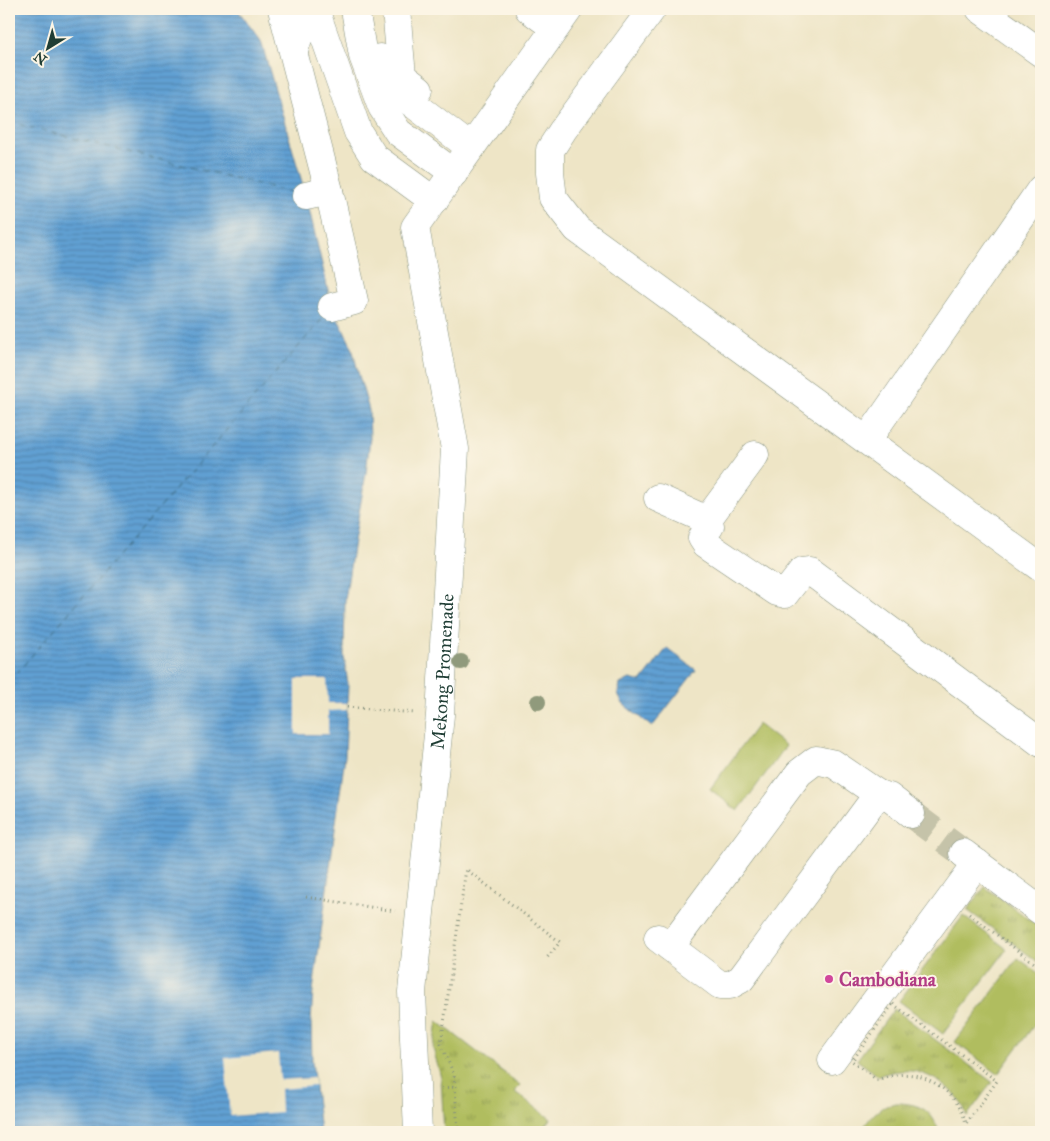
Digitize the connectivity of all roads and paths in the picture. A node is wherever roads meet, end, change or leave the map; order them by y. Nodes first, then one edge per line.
1 (282, 9) edge
2 (294, 9) edge
3 (355, 9) edge
4 (374, 9) edge
5 (396, 9) edge
6 (529, 9) edge
7 (652, 9) edge
8 (980, 9) edge
9 (562, 19) edge
10 (294, 51) junction
11 (1041, 53) edge
12 (476, 142) junction
13 (454, 173) junction
14 (1041, 189) edge
15 (429, 208) junction
16 (332, 307) dead end
17 (867, 440) junction
18 (755, 455) dead end
19 (658, 498) dead end
20 (706, 520) junction
21 (1041, 568) edge
22 (347, 707) dead end
23 (440, 715) junction
24 (1041, 743) edge
25 (878, 794) junction
26 (911, 814) tunnel mouth
27 (306, 897) dead end
28 (963, 910) dead end
29 (1041, 911) edge
30 (421, 915) junction
31 (546, 959) dead end
32 (1041, 968) edge
33 (832, 1060) dead end
34 (877, 1080) joint
35 (418, 1132) edge
36 (458, 1132) edge

1 - 10 street
2 - 10 street
3 - 13 street
4 - 12 street
5 - 12 street
6 - 9 street
7 - 17 street
8 - 11 street
9 - 12 street, Mekong Promenade
10 - 15 street
10 - 16 street
12 - 13 street, Mekong Promenade
13 - 15 street, Mekong Promenade
14 - 17 street
15 - 23 street, Mekong Promenade
17 - 21 street
18 - 20 street
19 - 20 street
20 - 24 street
22 - 23 path
23 - 30 street, Mekong Promenade
25 - 25 street
25 - 26 street
27 - 30 path
28 - 32 path
29 - 33 street
30 - 35 street, Mekong Promenade
31 - 36 path
34 - 34 path

